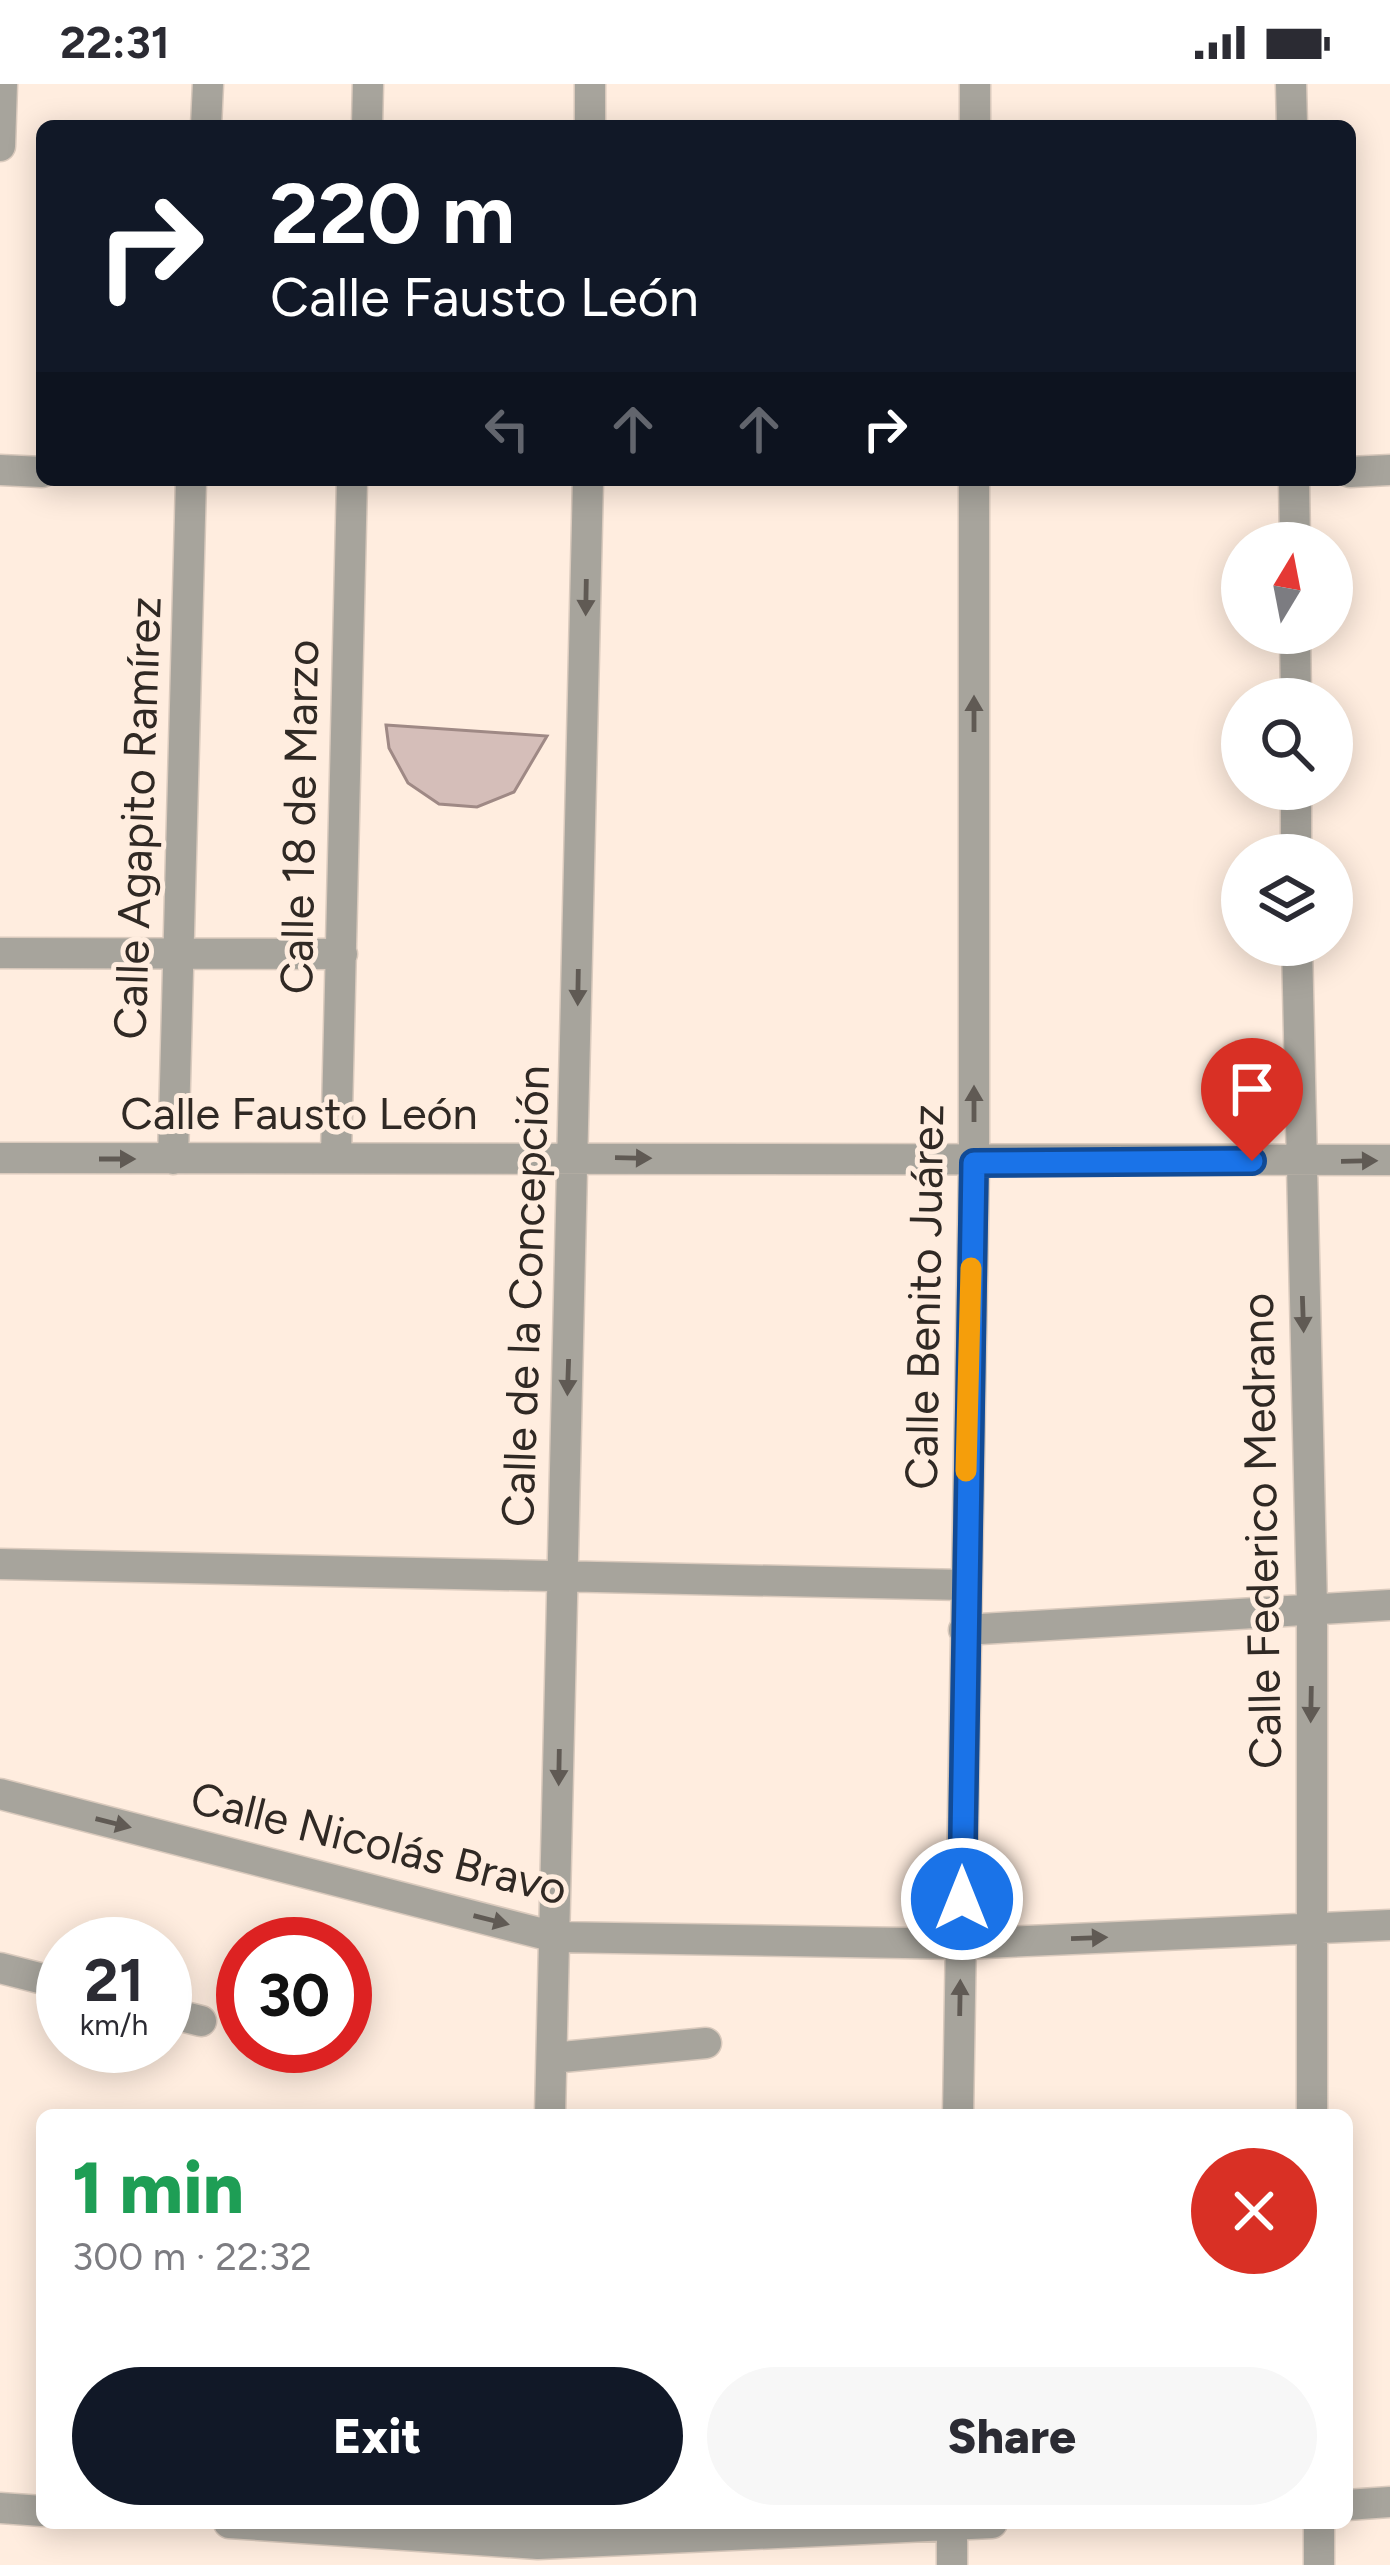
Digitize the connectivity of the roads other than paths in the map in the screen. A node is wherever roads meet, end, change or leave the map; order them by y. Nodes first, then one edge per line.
1 (2, 84) edge
2 (208, 84) edge
3 (368, 84) edge
4 (590, 84) edge
5 (975, 84) edge
6 (1292, 84) edge
7 (206, 120) edge
8 (367, 120) edge
9 (590, 120) edge
10 (975, 120) edge
11 (1292, 120) edge
12 (0, 146) edge
13 (0, 470) edge
14 (1390, 470) edge
15 (36, 472) edge
16 (1356, 472) edge
17 (191, 486) edge
18 (352, 486) edge
19 (588, 486) edge
20 (974, 486) edge
21 (1294, 486) edge
22 (1294, 522) edge
23 (0, 953) edge
24 (342, 954) junction
25 (176, 956) junction
26 (1297, 966) edge
27 (336, 1156) junction
28 (0, 1158) edge
29 (574, 1158) junction
30 (173, 1160) junction
31 (1390, 1160) edge
32 (1298, 1161) junction
33 (974, 1163) junction
34 (0, 1564) edge
35 (563, 1572) junction
36 (963, 1585) junction
37 (1390, 1605) edge
38 (1312, 1608) junction
39 (964, 1630) junction
40 (0, 1794) edge
41 (1390, 1925) edge
42 (1308, 1929) junction
43 (555, 1937) junction
44 (961, 1944) junction
45 (0, 1968) edge
46 (36, 1977) edge
47 (192, 2019) edge
48 (200, 2021) dead end
49 (706, 2043) dead end
50 (552, 2058) junction
51 (550, 2109) edge
52 (958, 2109) edge
53 (1312, 2109) edge
54 (1390, 2502) edge
55 (1353, 2505) edge
56 (0, 2508) edge
57 (36, 2510) edge
58 (317, 2529) edge
59 (848, 2529) edge
60 (952, 2529) edge
61 (1319, 2529) edge
62 (538, 2544) edge
63 (952, 2565) edge
64 (1319, 2565) edge

1 - 12 street
2 - 7 street
3 - 8 street
4 - 9 street
5 - 10 street
6 - 11 street
13 - 15 street
14 - 16 street
17 - 25 street, Calle Agapito Ramírez
18 - 24 street, Calle 18 de Marzo
19 -> 29 street, Calle de la Concepción
33 -> 20 street, Calle Benito Juárez
21 - 22 street
23 - 25 street
24 - 25 street
24 - 27 street, Calle 18 de Marzo
25 - 30 street, Calle Agapito Ramírez
26 - 32 street, Calle Federico Medrano
27 - 29 street, Calle Fausto León
27 - 30 street, Calle Fausto León
28 -> 30 street, Calle Fausto León
29 -> 33 street, Calle Fausto León
29 -> 35 street, Calle de la Concepción
32 -> 31 street, Calle Fausto León
32 - 33 street, Calle Fausto León
32 -> 38 street, Calle Federico Medrano
33 - 36 street, Calle Benito Juárez
34 - 35 street
35 - 36 street
35 -> 43 street, Calle de la Concepción
36 - 39 street, Calle Benito Juárez
37 - 38 street
38 - 39 street
38 -> 42 street, Calle Federico Medrano
39 - 44 street, Calle Benito Juárez
40 -> 43 street, Calle Nicolás Bravo
41 - 42 street, Calle Nicolás Bravo
44 -> 42 street, Calle Nicolás Bravo
42 - 53 street, Calle Federico Medrano
43 - 44 street, Calle Nicolás Bravo
43 - 50 street, Calle de la Concepción
52 -> 44 street, Calle Benito Juárez
45 - 46 street
47 - 48 street
49 - 50 street
50 - 51 street, Calle de la Concepción
54 - 55 street
56 - 57 street
58 - 62 street
59 - 62 street
60 - 63 street
61 - 64 street

